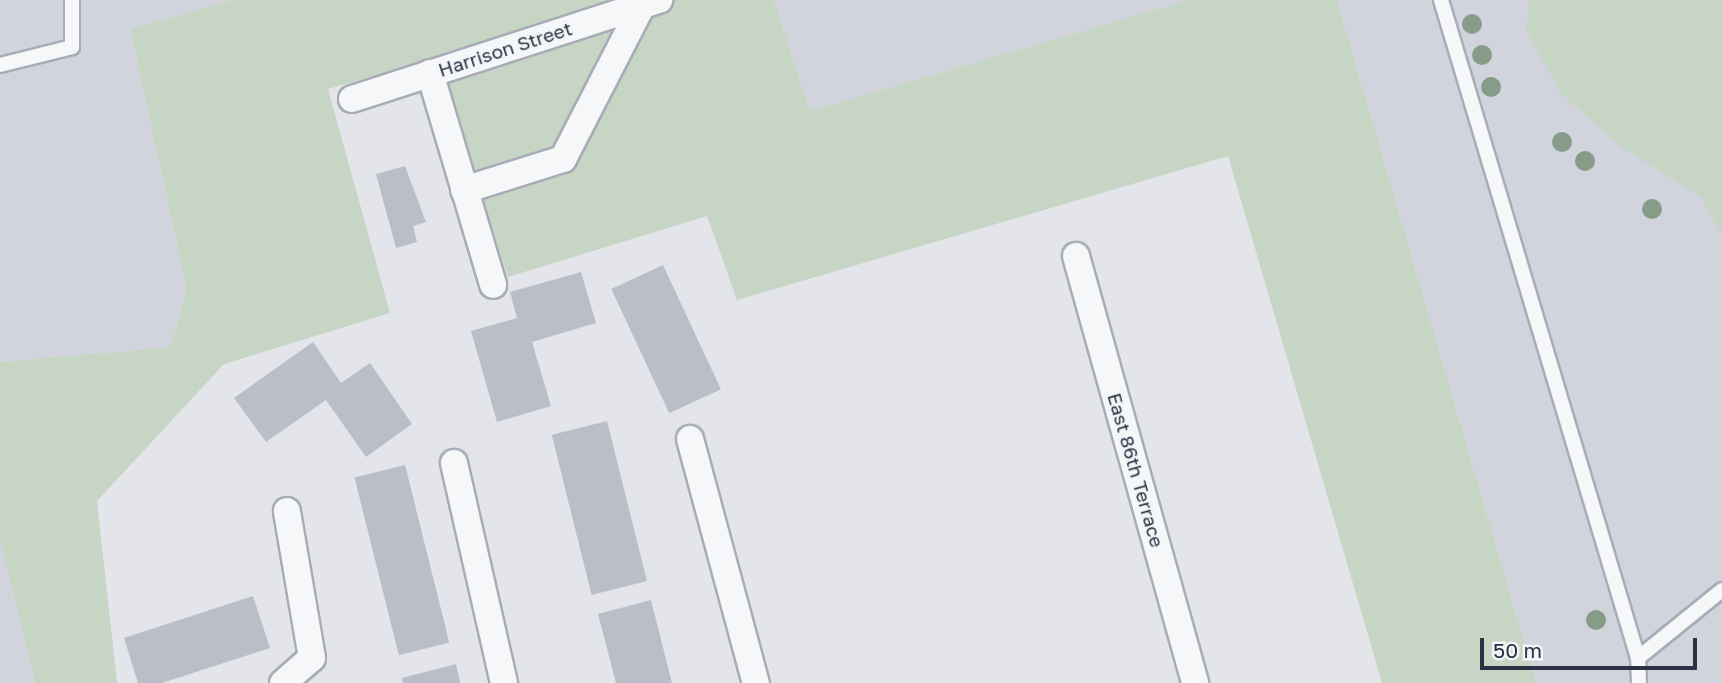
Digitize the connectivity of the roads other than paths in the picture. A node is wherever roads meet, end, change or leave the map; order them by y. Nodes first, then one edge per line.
1 (72, 0) edge
2 (1441, 0) edge
3 (650, 3) edge
4 (0, 65) edge
5 (430, 73) junction
6 (352, 99) dead end
7 (464, 190) junction
8 (1076, 256) dead end
9 (493, 285) dead end
10 (690, 439) dead end
11 (454, 463) dead end
12 (288, 511) dead end
13 (1722, 590) edge
14 (1638, 657) junction
15 (283, 683) edge
16 (504, 683) edge
17 (756, 683) edge
18 (1195, 683) edge
19 (1639, 683) edge

1 - 4 lane
2 - 14 lane
3 - 5 street, Harrison Street
3 - 7 street
5 - 6 street, Harrison Street
5 - 7 street
7 - 9 street
8 - 18 street, East 86th Terrace
10 - 17 street
11 - 16 street
12 - 15 street
13 - 14 lane
14 - 19 lane

